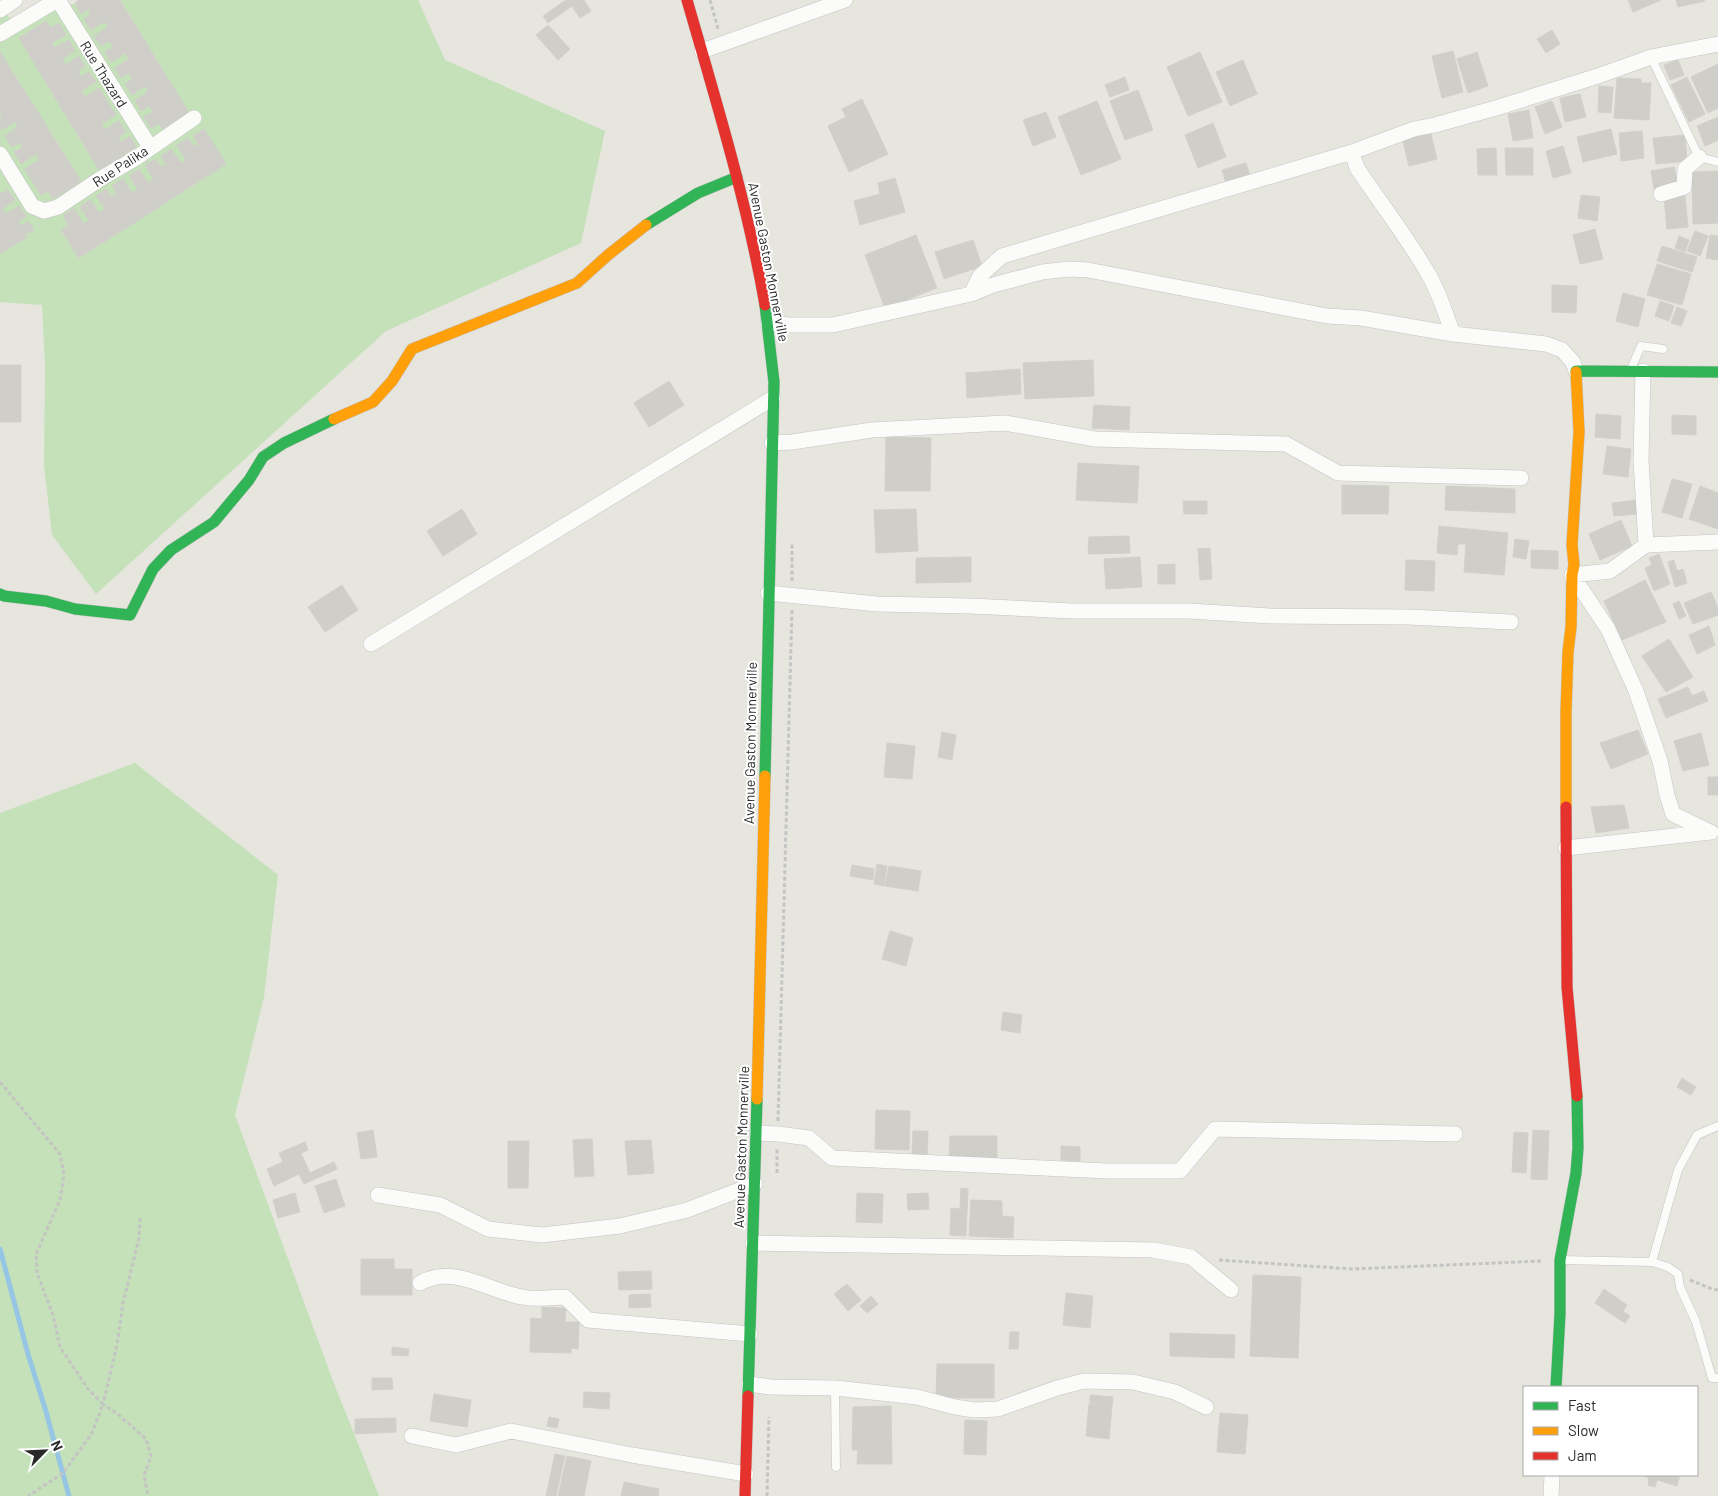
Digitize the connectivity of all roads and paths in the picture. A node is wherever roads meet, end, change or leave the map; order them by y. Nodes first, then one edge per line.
1 (15, 0) edge
2 (58, 0) edge
3 (687, 0) edge
4 (845, 0) edge
5 (0, 10) edge
6 (0, 34) edge
7 (1718, 44) edge
8 (702, 51) junction
9 (1651, 57) junction
10 (194, 118) dead end
11 (150, 147) junction
12 (1352, 152) junction
13 (0, 154) edge
14 (1699, 157) junction
15 (1718, 162) edge
16 (737, 177) junction
17 (1661, 194) dead end
18 (971, 294) junction
19 (768, 323) junction
20 (1454, 334) junction
21 (1663, 349) dead end
22 (1576, 371) junction
23 (1636, 371) junction
24 (1718, 372) edge
25 (772, 398) junction
26 (772, 443) junction
27 (1521, 478) dead end
28 (1718, 542) edge
29 (1646, 545) junction
30 (1572, 575) junction
31 (768, 593) junction
32 (0, 594) edge
33 (1511, 622) dead end
34 (371, 644) dead end
35 (1714, 832) edge
36 (1566, 848) junction
37 (0, 1082) edge
38 (1718, 1126) edge
39 (757, 1133) junction
40 (1456, 1134) dead end
41 (755, 1184) junction
42 (378, 1195) dead end
43 (140, 1218) dead end
44 (753, 1243) junction
45 (1191, 1258) junction
46 (1560, 1260) junction
47 (1652, 1262) junction
48 (1678, 1274) junction
49 (420, 1283) dead end
50 (1231, 1290) dead end
51 (1718, 1290) edge
52 (750, 1334) junction
53 (1718, 1378) edge
54 (749, 1384) junction
55 (1556, 1386) edge
56 (835, 1388) junction
57 (103, 1404) junction
58 (1206, 1407) dead end
59 (412, 1436) dead end
60 (836, 1467) dead end
61 (746, 1474) junction
62 (1552, 1476) edge
63 (28, 1496) edge
64 (148, 1496) edge
65 (745, 1496) edge
66 (1551, 1496) edge

1 - 5 street
2 - 6 street
2 - 11 street, Rue Thazard
3 - 8 street, Avenue Gaston Monnerville
4 - 8 street
7 - 9 street
8 - 16 street, Avenue Gaston Monnerville
9 - 12 street
9 - 14 lane
10 - 11 street, Rue Palika
11 - 13 street, Rue Palika
12 - 18 street
12 - 20 street
14 - 15 lane
14 - 17 street
16 - 19 street, Avenue Gaston Monnerville
16 - 32 street
18 - 19 street
18 - 20 street
19 - 25 street, Avenue Gaston Monnerville
20 - 22 street
21 - 23 lane
22 - 23 street
22 - 30 street
23 - 24 street
23 - 29 street
25 - 26 street, Avenue Gaston Monnerville
25 - 34 street
26 - 27 street
26 - 31 street, Avenue Gaston Monnerville
28 - 29 street
29 - 30 street
30 - 35 street
30 - 36 street
31 - 33 street
31 - 39 street, Avenue Gaston Monnerville
35 - 36 street
36 - 46 street
37 - 57 path
38 - 47 lane
39 - 40 street
39 - 41 street, Avenue Gaston Monnerville
41 - 42 street
41 - 44 street, Avenue Gaston Monnerville
43 - 57 path
44 - 45 street
44 - 52 street, Avenue Gaston Monnerville
45 - 46 path
45 - 50 street
46 - 47 lane
46 - 55 street
47 - 48 lane
48 - 51 path
48 - 53 lane
49 - 52 street
52 - 54 street, Avenue Gaston Monnerville
54 - 56 street
54 - 61 street, Avenue Gaston Monnerville
56 - 58 street
56 - 60 lane
57 - 63 path
57 - 64 path
59 - 61 street
61 - 65 street, Avenue Gaston Monnerville
62 - 66 street

